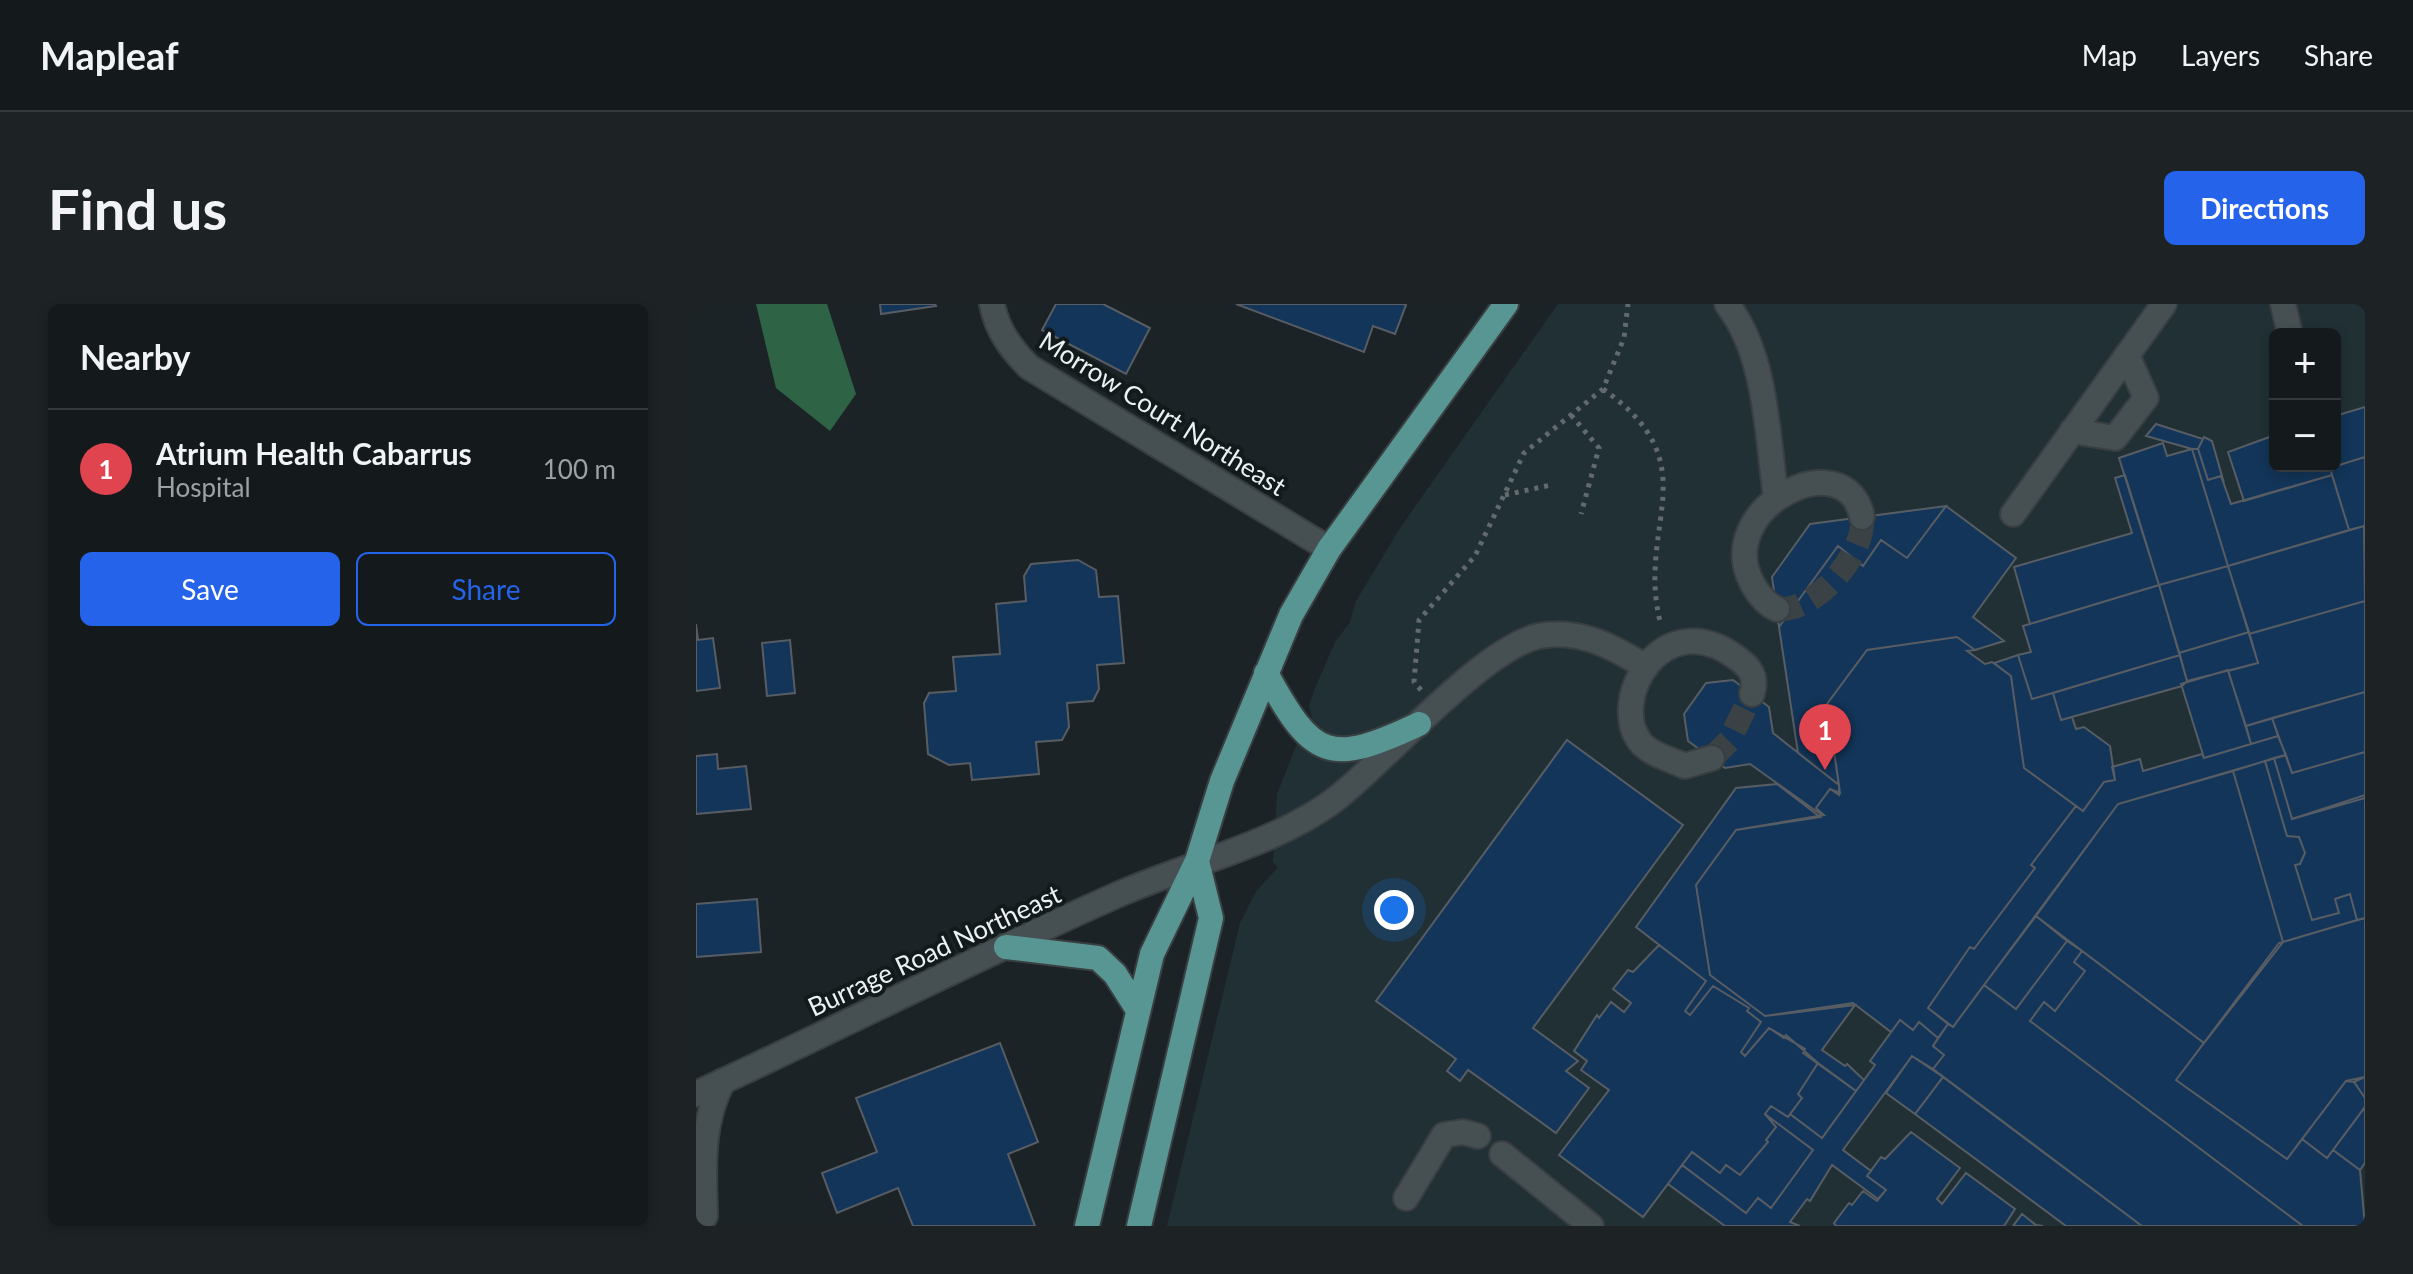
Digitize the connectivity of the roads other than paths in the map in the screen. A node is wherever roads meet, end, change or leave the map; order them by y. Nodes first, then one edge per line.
1 (992, 304) edge
2 (1506, 304) edge
3 (1727, 304) edge
4 (2164, 304) edge
5 (2283, 304) edge
6 (2289, 328) edge
7 (2127, 355) junction
8 (2072, 431) junction
9 (1776, 498) junction
10 (2013, 514) dead end
11 (1862, 517) dead end
12 (1329, 549) junction
13 (1777, 609) dead end
14 (1646, 667) junction
15 (1266, 673) junction
16 (1752, 694) dead end
17 (1426, 716) junction
18 (1712, 758) dead end
19 (1197, 861) junction
20 (1006, 947) junction
21 (1138, 1010) junction
22 (723, 1081) junction
23 (696, 1094) edge
24 (1478, 1136) dead end
25 (1502, 1154) dead end
26 (1406, 1198) dead end
27 (696, 1199) edge
28 (1087, 1226) edge
29 (1139, 1226) edge
30 (1591, 1226) edge

1 - 12 street, Morrow Court Northeast
2 - 12 main road
3 - 9 street
4 - 7 street
5 - 6 street
7 - 8 street
7 - 8 street
8 - 10 street
9 - 11 street
9 - 13 street
12 - 15 main road
14 - 16 street
14 - 17 street, Burrage Road Northeast
14 - 18 street
15 - 17 main road
15 - 19 main road
17 - 19 street, Burrage Road Northeast
19 - 20 street, Burrage Road Northeast
19 - 21 main road
19 - 29 main road
20 - 21 main road
20 - 22 street, Burrage Road Northeast
21 - 28 main road
22 - 23 street, Burrage Road Northeast
22 - 27 street
24 - 26 street
25 - 30 street

